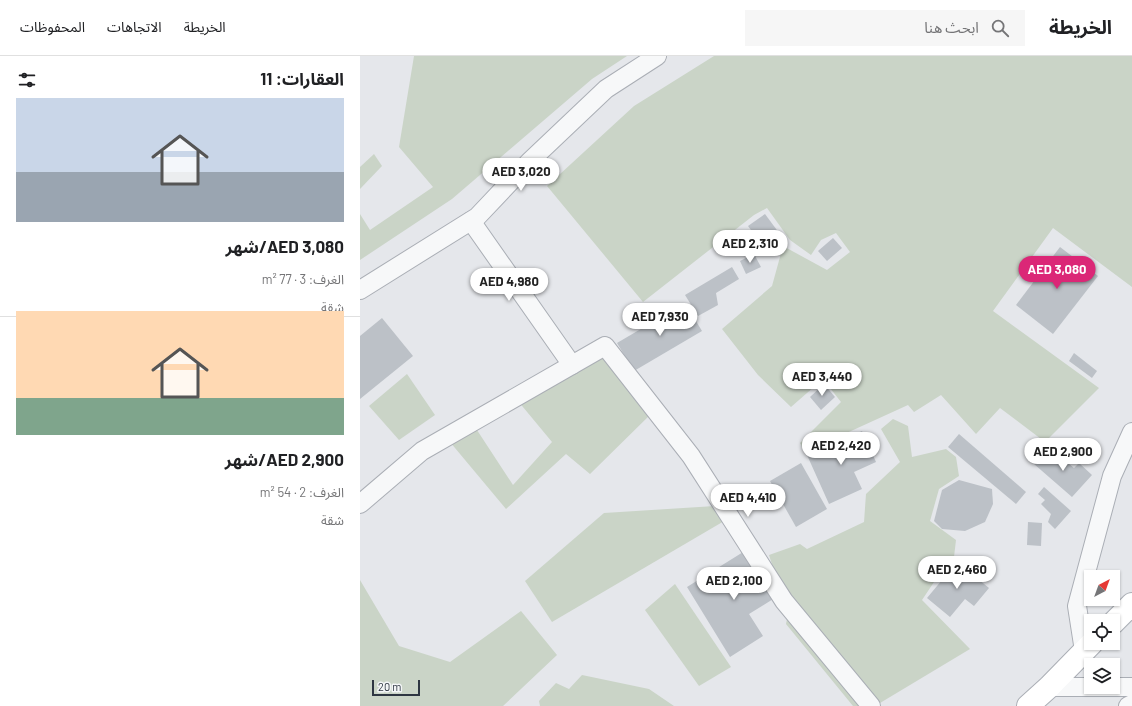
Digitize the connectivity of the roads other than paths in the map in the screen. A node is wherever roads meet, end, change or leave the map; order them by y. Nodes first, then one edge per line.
1 (657, 56) edge
2 (471, 221) junction
3 (360, 290) edge
4 (572, 365) junction
5 (1132, 432) edge
6 (360, 504) edge
7 (1132, 604) edge
8 (1120, 615) edge
9 (1084, 632) edge
10 (1085, 650) edge
11 (1049, 687) junction
12 (1132, 687) edge
13 (1132, 704) edge
14 (871, 706) edge
15 (1028, 706) edge
16 (1128, 706) edge

1 - 2 street
2 - 3 street
2 - 4 street
4 - 6 street
4 - 14 street
5 - 9 street
7 - 8 main road
10 - 11 main road
11 - 12 street
11 - 15 main road
13 - 16 street

